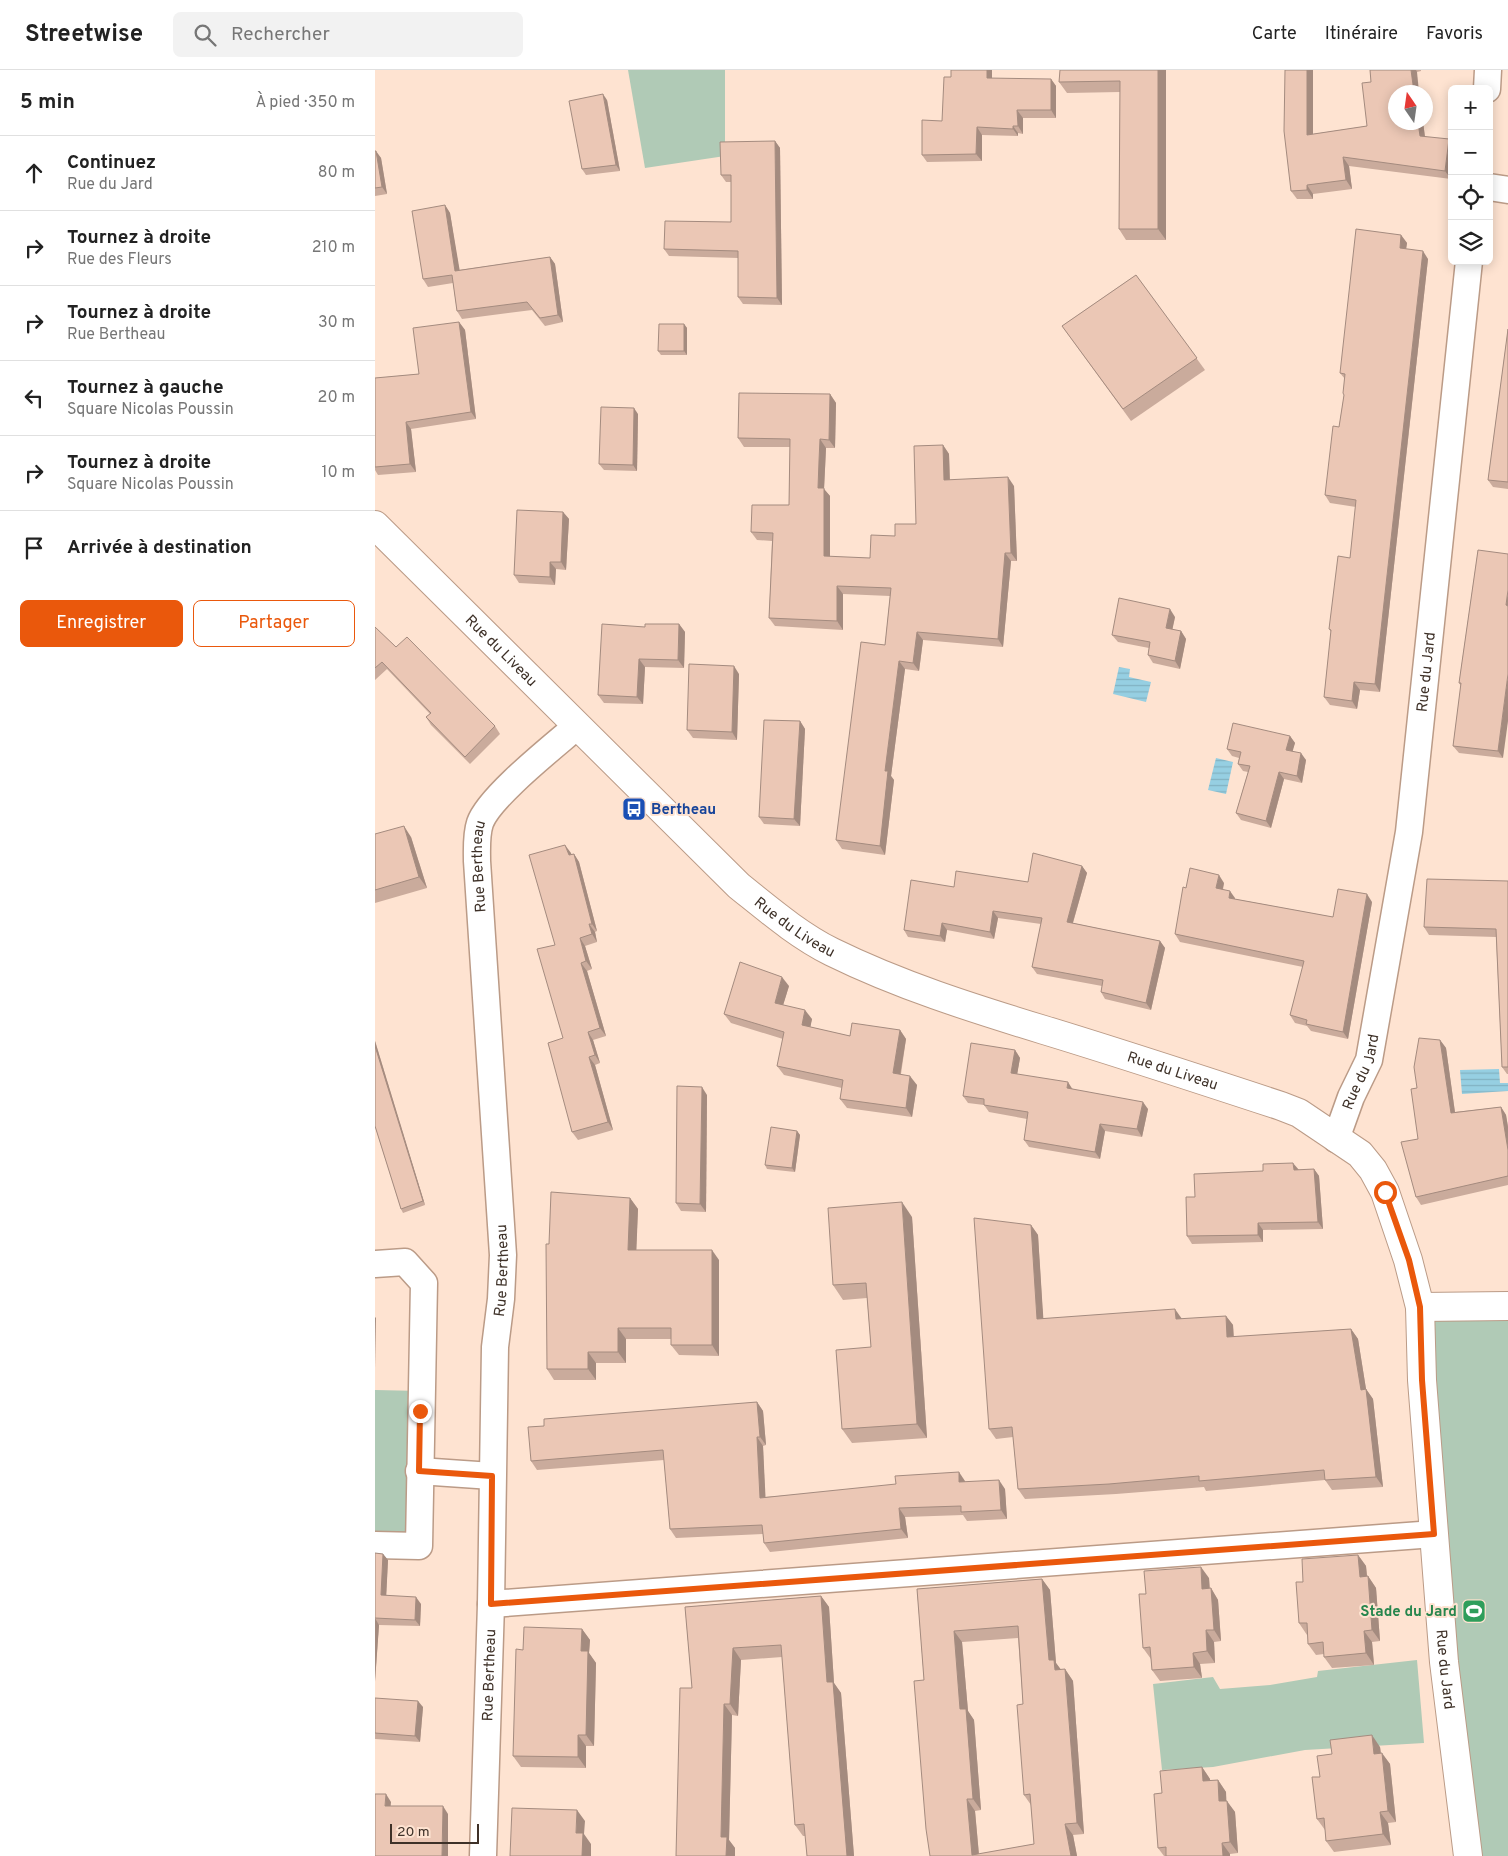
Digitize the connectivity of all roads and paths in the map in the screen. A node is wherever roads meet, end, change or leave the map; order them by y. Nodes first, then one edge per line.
1 (1488, 70) edge
2 (1487, 85) edge
3 (1493, 188) edge
4 (1508, 190) edge
5 (1469, 265) edge
6 (375, 525) edge
7 (577, 726) junction
8 (1336, 1139) junction
9 (375, 1264) edge
10 (1508, 1306) edge
11 (1420, 1307) junction
12 (419, 1471) junction
13 (492, 1476) junction
14 (1434, 1534) junction
15 (375, 1545) edge
16 (491, 1604) junction
17 (483, 1856) edge
18 (1469, 1856) edge

1 - 2 street
3 - 4 street
5 - 8 street, Rue du Jard
6 - 7 street, Rue du Liveau
7 - 8 street, Rue du Liveau
7 - 13 street, Rue Bertheau
8 - 11 street, Rue du Jard
9 - 12 street
10 - 11 street
11 - 14 street, Rue du Jard
12 - 13 street
12 - 15 street
13 - 16 street, Rue Bertheau
14 - 16 street
14 - 18 street, Rue du Jard
16 - 17 street, Rue Bertheau

